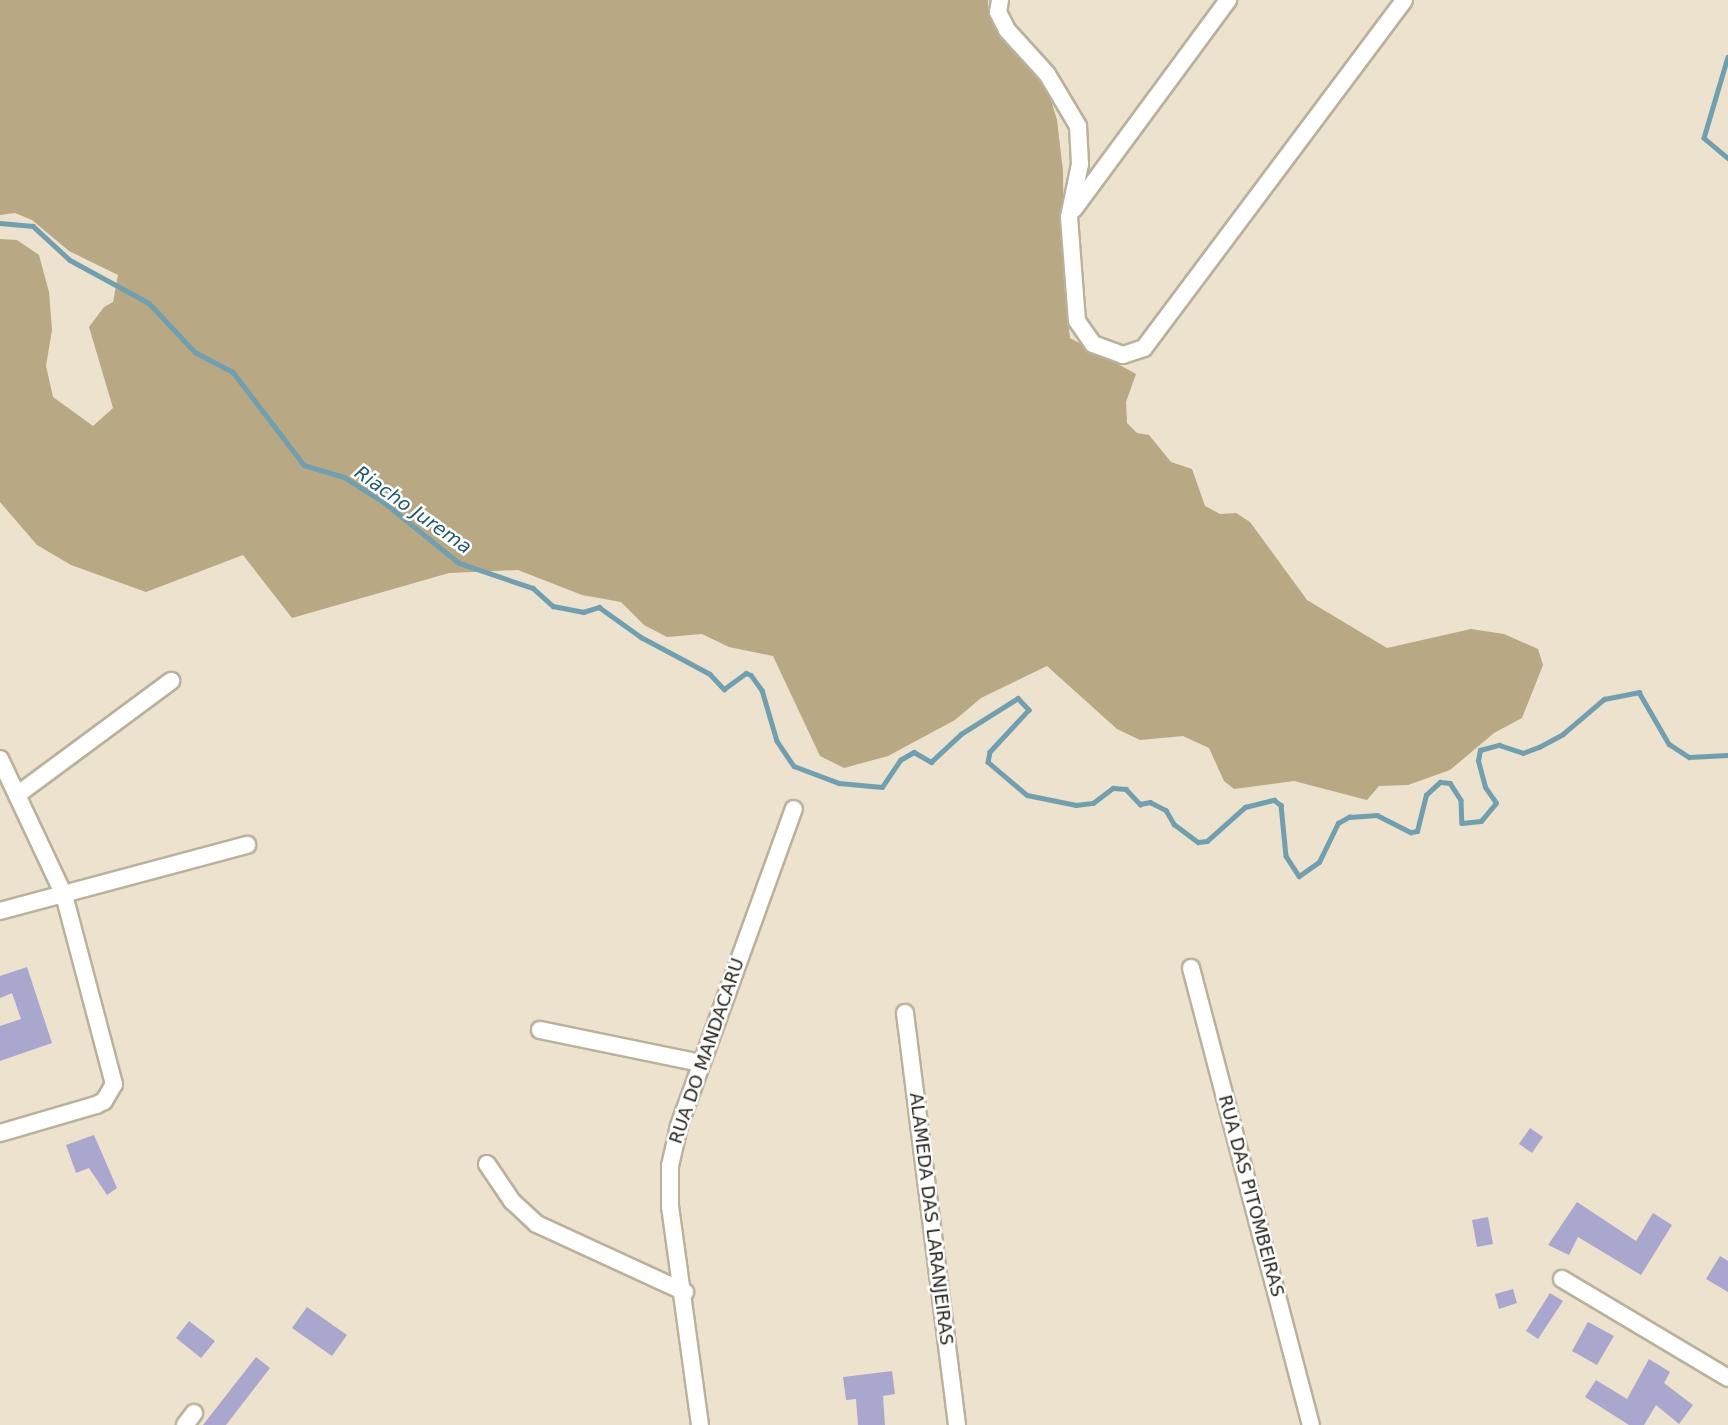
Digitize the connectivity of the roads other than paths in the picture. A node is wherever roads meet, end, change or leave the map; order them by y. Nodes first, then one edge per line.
1 (1000, 0) edge
2 (1228, 0) edge
3 (1404, 0) edge
4 (1069, 216) junction
5 (171, 681) dead end
6 (0, 759) edge
7 (17, 795) junction
8 (794, 809) dead end
9 (247, 845) dead end
10 (64, 895) junction
11 (0, 911) edge
12 (1191, 968) dead end
13 (905, 1013) dead end
14 (540, 1030) dead end
15 (701, 1063) junction
16 (0, 1133) edge
17 (487, 1164) dead end
18 (1562, 1279) dead end
19 (685, 1292) junction
20 (1728, 1378) edge
21 (700, 1425) edge
22 (957, 1425) edge
23 (1311, 1425) edge

1 - 4 street
2 - 4 street
3 - 4 street
5 - 7 street
6 - 7 street
7 - 10 street
8 - 15 street, RUA DO MANDACARU
9 - 10 street
10 - 11 street
10 - 16 street
12 - 23 street, RUA DAS PITOMBEIRAS
13 - 22 street, ALAMEDA DAS LARANJEIRAS
14 - 15 street
15 - 19 street, RUA DO MANDACARU
17 - 19 street
18 - 20 street
19 - 21 street, RUA DO MANDACARU

